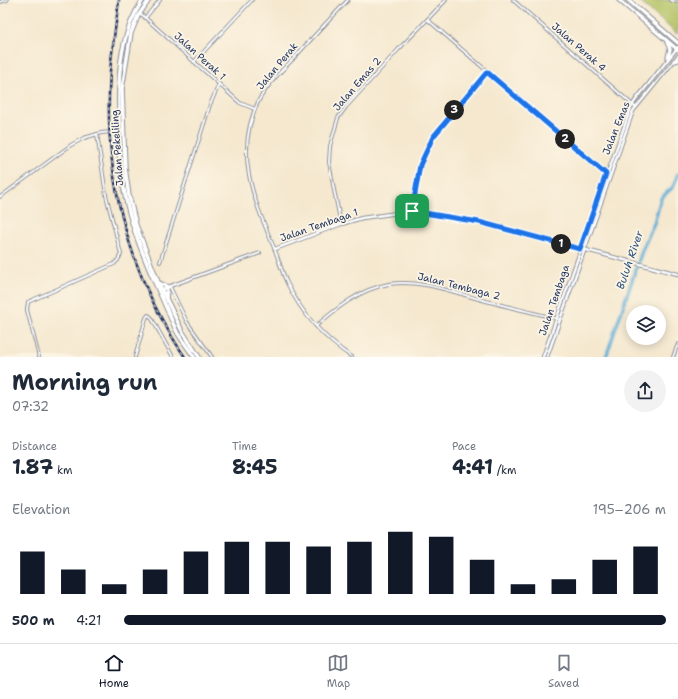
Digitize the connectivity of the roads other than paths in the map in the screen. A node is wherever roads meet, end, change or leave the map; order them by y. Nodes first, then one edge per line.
1 (7, 0) edge
2 (144, 0) edge
3 (148, 0) edge
4 (160, 0) edge
5 (252, 0) edge
6 (348, 0) edge
7 (446, 0) edge
8 (513, 0) edge
9 (619, 0) edge
10 (628, 0) edge
11 (670, 0) edge
12 (0, 2) edge
13 (678, 2) edge
14 (138, 12) junction
15 (145, 18) junction
16 (428, 20) junction
17 (668, 34) junction
18 (665, 39) junction
19 (678, 39) edge
20 (678, 43) edge
21 (677, 49) edge
22 (678, 56) edge
23 (668, 58) junction
24 (676, 61) edge
25 (194, 62) junction
26 (487, 72) junction
27 (219, 84) junction
28 (634, 106) junction
29 (255, 109) junction
30 (121, 131) junction
31 (97, 134) junction
32 (606, 174) junction
33 (0, 197) edge
34 (412, 211) junction
35 (341, 224) junction
36 (275, 249) junction
37 (580, 249) junction
38 (584, 250) junction
39 (260, 254) dead end
40 (160, 262) dead end
41 (678, 274) edge
42 (158, 282) junction
43 (168, 288) junction
44 (161, 291) junction
45 (166, 299) junction
46 (558, 319) junction
47 (316, 326) junction
48 (678, 344) edge
49 (39, 357) edge
50 (135, 357) edge
51 (173, 357) edge
52 (194, 357) edge
53 (200, 357) edge
54 (212, 357) edge
55 (352, 357) edge
56 (543, 357) edge
57 (547, 357) edge
58 (673, 357) edge

1 - 12 street
2 - 14 main road, Jalan Pekeliling
3 - 14 main road, Jalan Pekeliling
4 - 15 street
5 - 25 street
6 - 29 street, Jalan Perak
7 - 16 street, Jalan Emas 2
8 - 28 street, Jalan Perak 4
9 - 18 main road
10 - 17 main road
11 - 13 street
14 - 15 street, Jalan Perak 1
14 - 30 main road, Jalan Pekeliling
15 - 25 street, Jalan Perak 1
16 - 26 street
16 - 35 street, Jalan Emas 2
17 - 19 main road
17 - 20 main road
18 - 21 main road
18 - 23 main road
21 - 23 main road, Jalan Emas
22 - 24 main road, Jalan Emas
23 - 28 main road, Jalan Emas
24 - 28 main road, Jalan Emas
25 - 27 street, Jalan Perak 1
26 - 32 street
26 - 34 street
27 - 29 street, Jalan Perak 1
27 - 40 street
28 - 32 main road, Jalan Emas
28 - 38 main road, Jalan Emas
29 - 36 street, Jalan Perak
30 - 31 street
30 - 42 main road, Jalan Pekeliling
30 - 44 main road, Jalan Pekeliling
31 - 33 street
31 - 49 street
32 - 37 main road, Jalan Emas
34 - 35 main road, Jalan Tembaga 1
34 - 37 main road, Jalan Tembaga 1
35 - 36 main road, Jalan Tembaga 1
36 - 47 street, Jalan Perak
37 - 38 main road, Jalan Tembaga 1
37 - 46 main road, Jalan Tembaga
38 - 41 main road, Jalan Tembaga 1
38 - 46 main road, Jalan Tembaga
39 - 43 street
42 - 43 main road
42 - 44 main road, Jalan Pekeliling
43 - 44 street
43 - 45 main road
43 - 54 street
44 - 45 main road, Jalan Pekeliling
44 - 52 main road, Jalan Pekeliling
45 - 53 main road, Jalan Pekeliling
46 - 47 street, Jalan Tembaga 2
46 - 56 main road, Jalan Tembaga
46 - 57 main road, Jalan Tembaga
47 - 55 street, Jalan Perak
48 - 58 street
50 - 51 street

